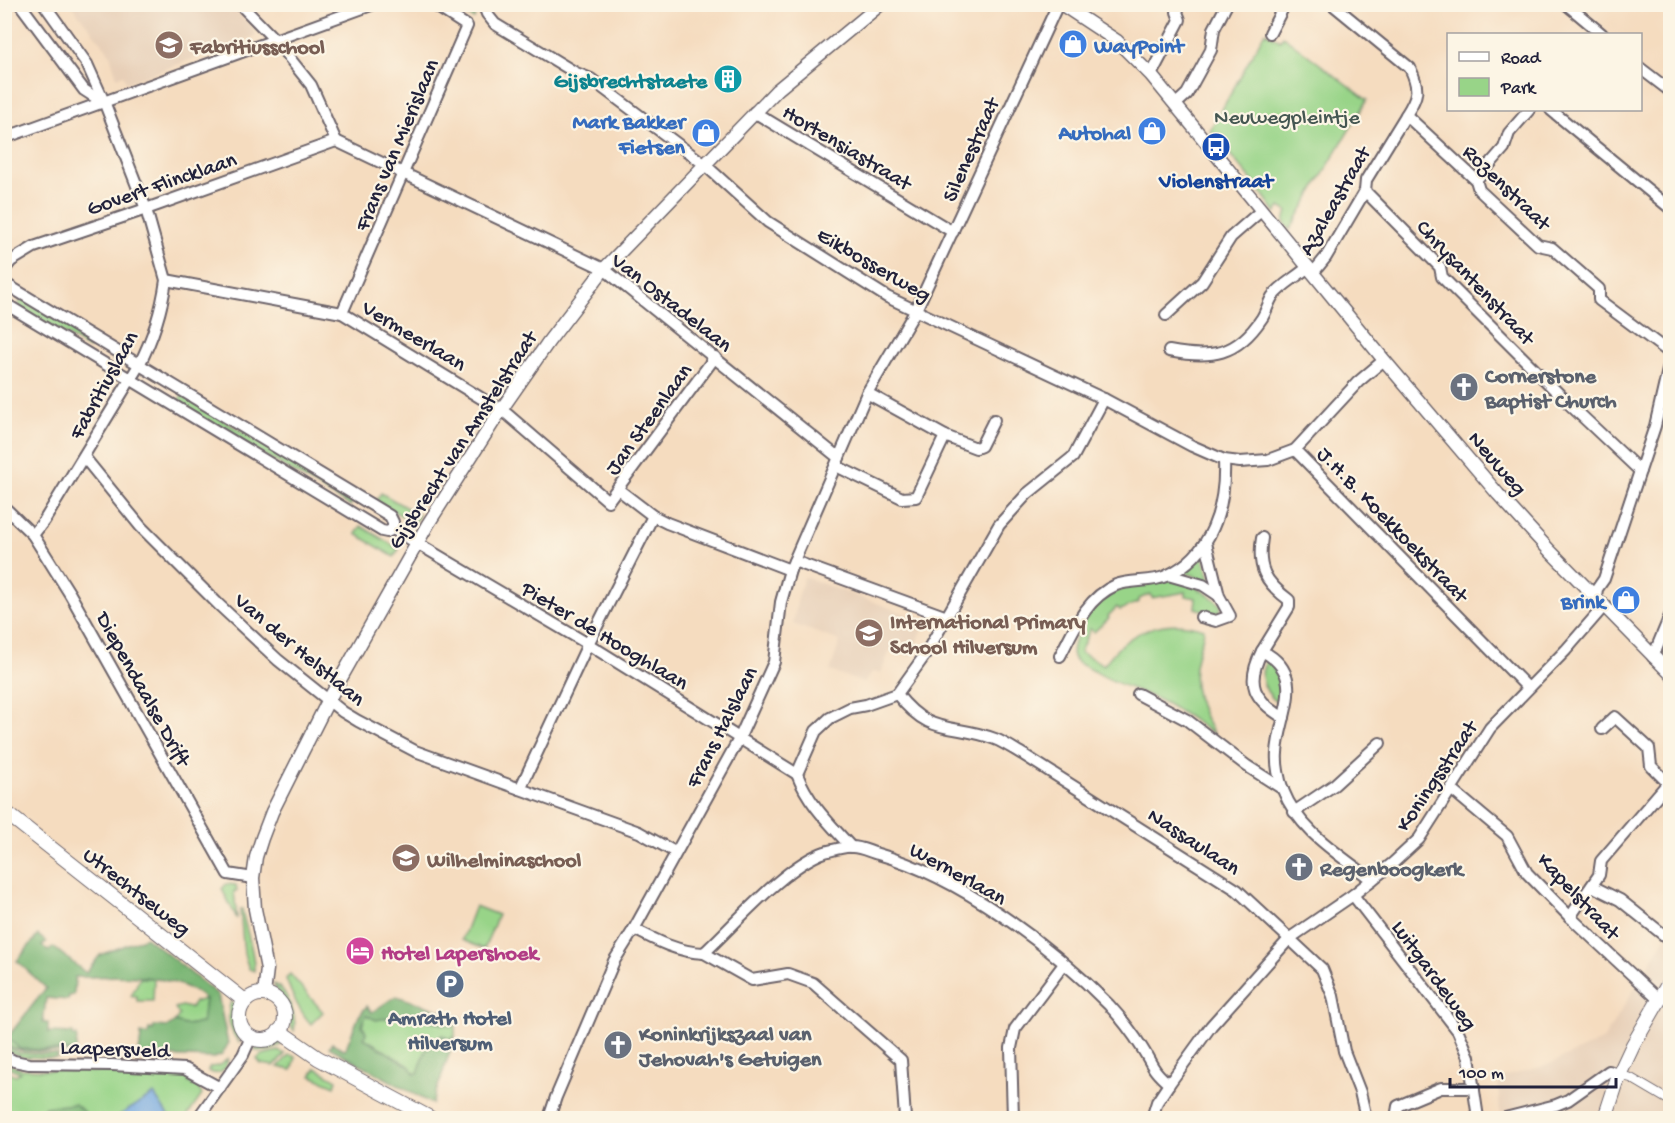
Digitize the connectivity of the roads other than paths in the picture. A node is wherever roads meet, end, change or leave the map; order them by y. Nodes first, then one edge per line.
1 (20, 4) edge
2 (44, 4) edge
3 (240, 4) edge
4 (374, 4) edge
5 (433, 4) edge
6 (483, 4) edge
7 (881, 4) edge
8 (1059, 4) edge
9 (1180, 4) edge
10 (1227, 4) edge
11 (1285, 4) edge
12 (1332, 4) edge
13 (1566, 4) edge
14 (1270, 33) dead end
15 (1599, 33) edge
16 (275, 40) junction
17 (1642, 69) edge
18 (1151, 75) junction
19 (1671, 91) edge
20 (105, 104) junction
21 (1176, 104) junction
22 (1528, 111) edge
23 (1552, 111) edge
24 (754, 112) junction
25 (1406, 115) junction
26 (4, 138) edge
27 (336, 141) junction
28 (704, 165) junction
29 (404, 173) junction
30 (1476, 180) junction
31 (1365, 191) junction
32 (1671, 208) edge
33 (146, 209) junction
34 (1262, 210) junction
35 (953, 232) junction
36 (604, 269) junction
37 (4, 270) edge
38 (1310, 270) junction
39 (165, 280) junction
40 (4, 283) edge
41 (4, 303) edge
42 (916, 310) junction
43 (342, 313) junction
44 (1166, 315) dead end
45 (1169, 351) dead end
46 (1671, 353) edge
47 (715, 357) junction
48 (1384, 360) junction
49 (1671, 361) edge
50 (140, 365) junction
51 (130, 380) junction
52 (1668, 383) edge
53 (867, 393) junction
54 (1104, 399) junction
55 (501, 410) junction
56 (994, 420) dead end
57 (945, 436) junction
58 (1295, 450) junction
59 (84, 457) junction
60 (1224, 460) junction
61 (837, 462) junction
62 (1640, 471) junction
63 (619, 490) junction
64 (608, 501) joint
65 (4, 507) edge
66 (653, 516) junction
67 (393, 529) junction
68 (33, 535) junction
69 (1262, 538) dead end
70 (1206, 543) junction
71 (417, 544) junction
72 (792, 565) junction
73 (1168, 574) junction
74 (1218, 595) junction
75 (1600, 601) junction
76 (1671, 616) edge
77 (947, 617) junction
78 (1201, 617) dead end
79 (588, 644) junction
80 (1262, 651) junction
81 (1060, 656) dead end
82 (1653, 657) junction
83 (1671, 674) edge
84 (1528, 688) junction
85 (897, 694) junction
86 (1138, 694) dead end
87 (328, 701) junction
88 (1284, 718) junction
89 (1602, 729) dead end
90 (739, 739) junction
91 (1380, 742) dead end
92 (797, 774) junction
93 (520, 789) junction
94 (1283, 789) junction
95 (1451, 789) junction
96 (4, 811) edge
97 (1294, 812) junction
98 (851, 847) junction
99 (675, 852) junction
100 (253, 878) junction
101 (1372, 880) junction
102 (1592, 886) junction
103 (1353, 895) junction
104 (1569, 917) junction
105 (634, 929) junction
106 (1290, 938) junction
107 (1671, 940) edge
108 (704, 953) junction
109 (1064, 964) junction
110 (1671, 981) edge
111 (264, 994) junction
112 (1659, 1000) junction
113 (245, 1001) junction
114 (279, 1031) junction
115 (251, 1037) junction
116 (4, 1056) edge
117 (1619, 1075) junction
118 (1473, 1083) junction
119 (1169, 1084) junction
120 (220, 1088) junction
121 (1671, 1101) edge
122 (198, 1119) edge
123 (430, 1119) edge
124 (549, 1119) edge
125 (905, 1119) edge
126 (1014, 1119) edge
127 (1152, 1119) edge
128 (1366, 1119) edge
129 (1395, 1119) edge
130 (1478, 1119) edge
131 (1505, 1119) edge
132 (1595, 1119) edge
133 (1605, 1119) edge

1 - 20 street
2 - 20 street, Fabritiuslaan
3 - 16 street
4 - 16 street
5 - 29 street, Frans van Mierislaan
6 - 28 street, Eikbosserweg
7 - 24 street, Gijsbrecht van Amstelstraat
8 - 18 street, Neuweg
8 - 35 street, Silenestraat
9 - 18 street
10 - 21 street
11 - 14 street
12 - 25 street
13 - 15 street
16 - 20 street
16 - 27 street
17 - 19 street
18 - 21 street, Neuweg
20 - 26 street
20 - 33 street, Fabritiuslaan
21 - 34 street, Neuweg
22 - 30 street
23 - 32 street
24 - 28 street, Gijsbrecht van Amstelstraat
24 - 35 street, Hortensiastraat
25 - 30 street, Rozenstraat
25 - 31 street, Azaleastraat
27 - 29 street, Van Ostadelaan
27 - 33 street, Govert Flincklaan
28 - 36 street, Gijsbrecht van Amstelstraat
28 - 42 street, Eikbosserweg
29 - 36 street, Van Ostadelaan
29 - 43 street, Frans van Mierislaan
30 - 46 street, Rozenstraat
31 - 38 street, Azaleastraat
31 - 62 street, Chrysantenstraat
33 - 37 street, Govert Flincklaan
33 - 39 street, Fabritiuslaan
34 - 38 street, Neuweg
34 - 44 street
35 - 42 street, Silenestraat
36 - 47 street, Van Ostadelaan
36 - 55 street, Gijsbrecht van Amstelstraat
38 - 45 street
38 - 48 street, Neuweg
39 - 43 street, Vermeerlaan
39 - 50 street, Fabritiuslaan
40 - 50 street, Pieter de Hooghlaan
41 - 51 street, Pieter de Hooghlaan
42 - 53 street, Frans Halslaan
42 - 54 street, Eikbosserweg
43 - 55 street, Vermeerlaan
47 - 61 street, Van Ostadelaan
47 - 63 street, Jan Steenlaan
48 - 58 street, J.H.B. Koekkoekstraat
48 - 75 street, Neuweg
49 - 52 street, Koningsstraat
50 - 51 street, Fabritiuslaan
50 - 67 street, Pieter de Hooghlaan
51 - 59 street, Fabritiuslaan
51 - 67 street, Pieter de Hooghlaan
52 - 62 street, Koningsstraat
53 - 57 street
53 - 61 street, Frans Halslaan
54 - 60 street, Eikbosserweg
54 - 77 street
55 - 64 street, Vermeerlaan
55 - 71 street, Gijsbrecht van Amstelstraat
56 - 57 street
57 - 61 street, Van Ostadelaan
58 - 60 street, Eikbosserweg
58 - 84 street, J.H.B. Koekkoekstraat
59 - 68 street, Fabritiuslaan
59 - 87 street, Van der Helstlaan
60 - 70 street
61 - 72 street, Frans Halslaan
62 - 75 street, Koningsstraat
63 - 64 street, Jan Steenlaan
63 - 66 street
65 - 68 street, Diependaalse Drift
66 - 72 street
66 - 79 street
67 - 71 street, Pieter de Hooghlaan
68 - 100 street, Diependaalse Drift
69 - 80 street
70 - 73 street
70 - 74 street
71 - 79 street, Pieter de Hooghlaan
71 - 87 street, Gijsbrecht van Amstelstraat
72 - 77 street
72 - 90 street, Frans Halslaan
73 - 74 street
73 - 81 street
74 - 78 street
75 - 82 street, Neuweg
75 - 84 street, Koningsstraat
76 - 82 street
77 - 85 street
79 - 90 street, Pieter de Hooghlaan
79 - 93 street
80 - 88 street
80 - 88 street
82 - 83 street, Neuweg
84 - 95 street, Koningsstraat
85 - 92 street
85 - 106 street, Nassaulaan
86 - 94 street
87 - 93 street, Van der Helstlaan
87 - 100 street, Gijsbrecht van Amstelstraat
88 - 94 street
89 - 102 street
90 - 92 street, Pieter de Hooghlaan
90 - 99 street, Frans Halslaan
91 - 97 street
92 - 98 street
93 - 99 street, Van der Helstlaan
94 - 97 street
95 - 101 street, Koningsstraat
95 - 104 street, Kapelstraat
96 - 113 main road, Utrechtseweg
97 - 101 street
98 - 108 street, Wernerlaan
98 - 109 street, Wernerlaan
99 - 105 street, Frans Halslaan
100 - 111 street, Gijsbrecht van Amstelstraat
101 - 103 street, Koningsstraat
102 - 104 street
102 - 107 street
103 - 106 street, Koningsstraat
103 - 118 street, Luitgardeweg
104 - 112 street, Kapelstraat
105 - 108 street
105 - 124 street, Frans Halslaan
106 - 119 street, Koningsstraat
106 - 128 street, Nassaulaan
108 - 125 street
109 - 119 street, Wernerlaan
109 - 126 street
110 - 112 main road
111 - 113 main road
111 - 114 main road
112 - 117 main road
113 - 115 main road
114 - 115 main road
114 - 123 main road
115 - 120 street
116 - 120 street, Laapersveld
117 - 121 street
117 - 131 street
117 - 132 main road
117 - 133 main road
118 - 129 street
118 - 130 street, Luitgardeweg
119 - 127 street, Koningsstraat
120 - 122 street

